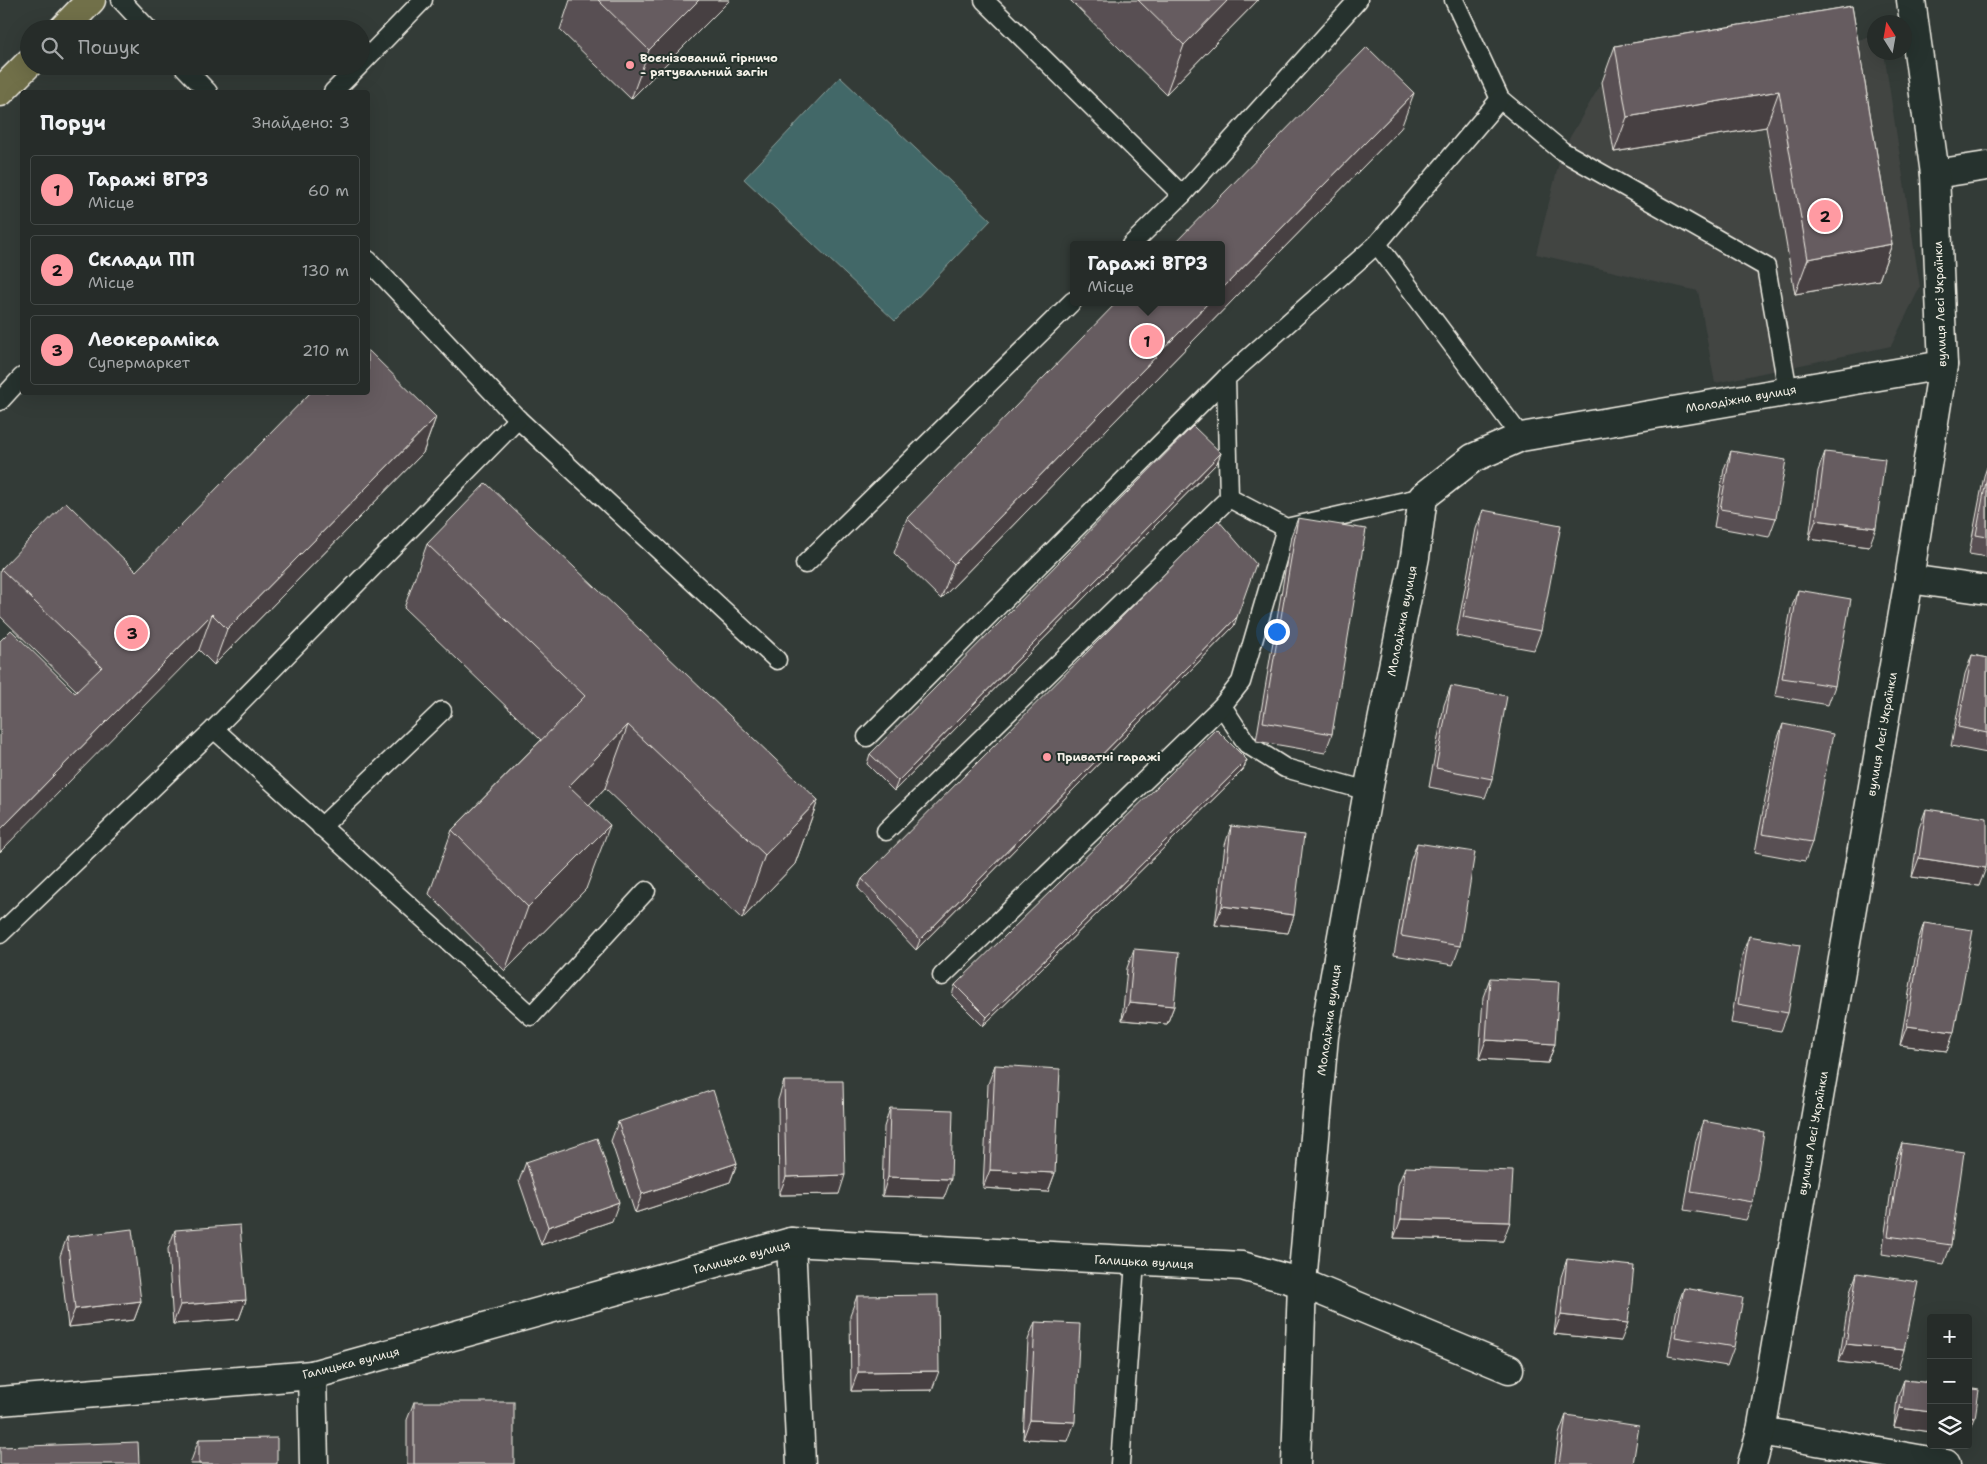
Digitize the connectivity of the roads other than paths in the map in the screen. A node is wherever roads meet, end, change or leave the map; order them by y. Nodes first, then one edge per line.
1 (91, 0) edge
2 (120, 0) edge
3 (423, 0) edge
4 (984, 0) edge
5 (1358, 0) edge
6 (1454, 0) edge
7 (1911, 0) edge
8 (72, 20) edge
9 (139, 20) edge
10 (370, 55) edge
11 (20, 72) edge
12 (192, 75) edge
13 (350, 75) edge
14 (206, 90) edge
15 (335, 90) edge
16 (0, 92) edge
17 (1500, 99) junction
18 (1987, 166) edge
19 (1935, 174) junction
20 (1182, 195) junction
21 (1135, 241) edge
22 (1377, 244) junction
23 (370, 262) edge
24 (1070, 304) edge
25 (1943, 365) junction
26 (1226, 378) junction
27 (20, 379) edge
28 (1788, 391) junction
29 (0, 400) edge
30 (518, 419) junction
31 (1521, 437) junction
32 (1423, 497) junction
33 (1229, 498) junction
34 (1286, 528) junction
35 (805, 564) dead end
36 (1909, 579) junction
37 (1987, 590) edge
38 (777, 660) dead end
39 (1222, 706) junction
40 (442, 711) dead end
41 (214, 729) junction
42 (867, 737) dead end
43 (1368, 791) junction
44 (321, 827) junction
45 (886, 831) dead end
46 (646, 891) dead end
47 (0, 934) edge
48 (942, 976) dead end
49 (791, 1242) junction
50 (1135, 1262) junction
51 (1302, 1283) junction
52 (1509, 1369) dead end
53 (312, 1376) junction
54 (0, 1401) edge
55 (1761, 1431) junction
56 (314, 1464) edge
57 (801, 1464) edge
58 (1120, 1464) edge
59 (1296, 1464) edge
60 (1752, 1464) edge
61 (1946, 1464) edge

1 - 8 main road
2 - 9 lane
3 - 10 lane
4 - 20 lane
5 - 20 lane
6 - 17 lane
7 - 19 street, вулиця Лесі Українки
11 - 16 main road
12 - 14 lane
13 - 15 lane
17 - 22 lane
17 - 28 lane
18 - 19 street
19 - 25 street, вулиця Лесі Українки
20 - 21 lane
22 - 26 lane
22 - 31 lane
23 - 30 lane
24 - 35 lane
25 - 28 street, Молодіжна вулиця
25 - 36 street, вулиця Лесі Українки
26 - 33 lane
26 - 42 lane
27 - 29 lane
28 - 31 street, Молодіжна вулиця
30 - 38 lane
30 - 41 lane
31 - 32 street, Молодіжна вулиця
32 - 34 lane
32 - 43 street, Молодіжна вулиця
33 - 34 lane
33 - 45 lane
34 - 39 lane
36 - 37 street
36 - 55 street, вулиця Лесі Українки
39 - 43 lane
39 - 48 lane
40 - 44 lane
41 - 44 lane
41 - 47 lane
43 - 51 street, Молодіжна вулиця
44 - 46 lane
49 - 50 street, Галицька вулиця
49 - 53 street, Галицька вулиця
49 - 57 street
50 - 51 street, Галицька вулиця
50 - 58 lane
51 - 52 street, Галицька вулиця
51 - 59 street, Молодіжна вулиця
53 - 54 street, Галицька вулиця
53 - 56 street
55 - 60 street, вулиця Лесі Українки
55 - 61 street

